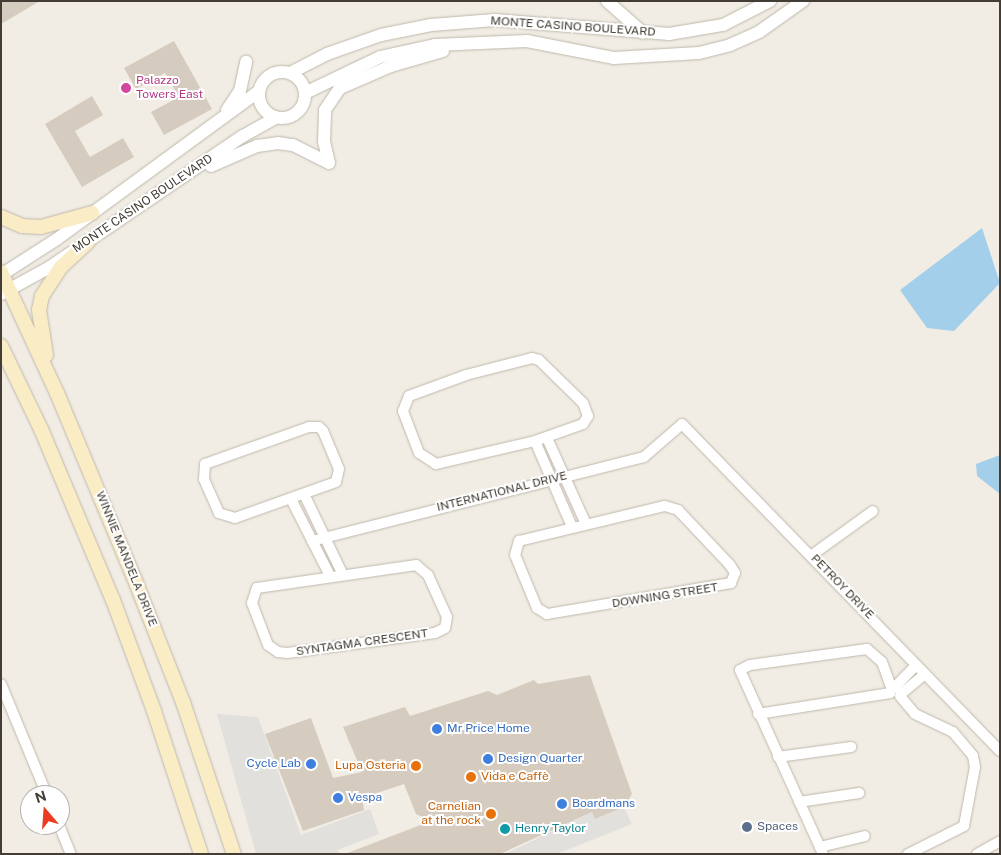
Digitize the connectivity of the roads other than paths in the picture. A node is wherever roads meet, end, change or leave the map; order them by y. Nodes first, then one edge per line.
1 (607, 1) edge
2 (770, 1) edge
3 (803, 1) edge
4 (643, 33) junction
5 (472, 43) junction
6 (246, 62) dead end
7 (290, 73) junction
8 (258, 92) junction
9 (305, 93) junction
10 (276, 118) junction
11 (210, 128) junction
12 (179, 180) junction
13 (92, 213) junction
14 (1, 217) edge
15 (88, 242) junction
16 (2, 274) edge
17 (6, 292) edge
18 (1, 346) edge
19 (1, 357) edge
20 (12, 368) junction
21 (57, 393) junction
22 (682, 424) joint
23 (547, 438) junction
24 (535, 441) junction
25 (564, 476) junction
26 (552, 479) junction
27 (304, 494) junction
28 (291, 499) junction
29 (873, 511) dead end
30 (586, 524) junction
31 (572, 527) junction
32 (324, 536) junction
33 (312, 541) junction
34 (812, 556) junction
35 (343, 575) junction
36 (330, 576) junction
37 (916, 665) junction
38 (925, 674) junction
39 (1, 684) edge
40 (895, 692) junction
41 (758, 714) junction
42 (850, 747) dead end
43 (1000, 751) edge
44 (778, 757) junction
45 (43, 785) edge
46 (859, 793) dead end
47 (800, 802) junction
48 (64, 835) edge
49 (865, 836) dead end
50 (1000, 841) edge
51 (822, 851) edge
52 (71, 854) edge
53 (202, 854) edge
54 (234, 854) edge
55 (908, 854) edge
56 (977, 854) edge

1 - 4 street
2 - 4 street, MONTE CASINO BOULEVARD
3 - 5 street, MONTE CASINO BOULEVARD
4 - 7 street, MONTE CASINO BOULEVARD
5 - 9 street, MONTE CASINO BOULEVARD
5 - 12 street
6 - 11 street
7 - 8 street
7 - 9 street
8 - 10 street
8 - 11 street, MONTE CASINO BOULEVARD
9 - 10 street
10 - 12 street, MONTE CASINO BOULEVARD
11 - 13 street, MONTE CASINO BOULEVARD
12 - 15 street, MONTE CASINO BOULEVARD
13 - 14 main road
13 - 16 street, MONTE CASINO BOULEVARD
15 - 17 street, MONTE CASINO BOULEVARD
15 - 21 main road
16 - 17 main road, WINNIE MANDELA DRIVE
17 - 21 main road, WINNIE MANDELA DRIVE
18 - 20 main road
19 - 20 main road
20 - 53 main road
21 - 54 main road, WINNIE MANDELA DRIVE
22 - 25 street, INTERNATIONAL DRIVE
22 - 34 street, PETROY DRIVE
23 - 24 street
23 - 24 street
23 - 25 street
24 - 26 street
25 - 26 street, INTERNATIONAL DRIVE
25 - 30 street
26 - 31 street
26 - 32 street, INTERNATIONAL DRIVE
27 - 28 street
27 - 28 street
27 - 32 street
28 - 33 street
29 - 34 street
30 - 31 street, DOWNING STREET
30 - 31 street, DOWNING STREET
32 - 33 street, INTERNATIONAL DRIVE
32 - 35 street
33 - 36 street
34 - 37 street, PETROY DRIVE
35 - 36 street, SYNTAGMA CRESCENT
35 - 36 street, SYNTAGMA CRESCENT
37 - 38 street, PETROY DRIVE
37 - 40 street
38 - 40 street
38 - 43 street, PETROY DRIVE
39 - 45 street
40 - 41 street
40 - 41 street
40 - 55 street
41 - 44 street
42 - 44 street
44 - 47 street
46 - 47 street
47 - 51 street
48 - 52 street
49 - 51 street
50 - 56 street

